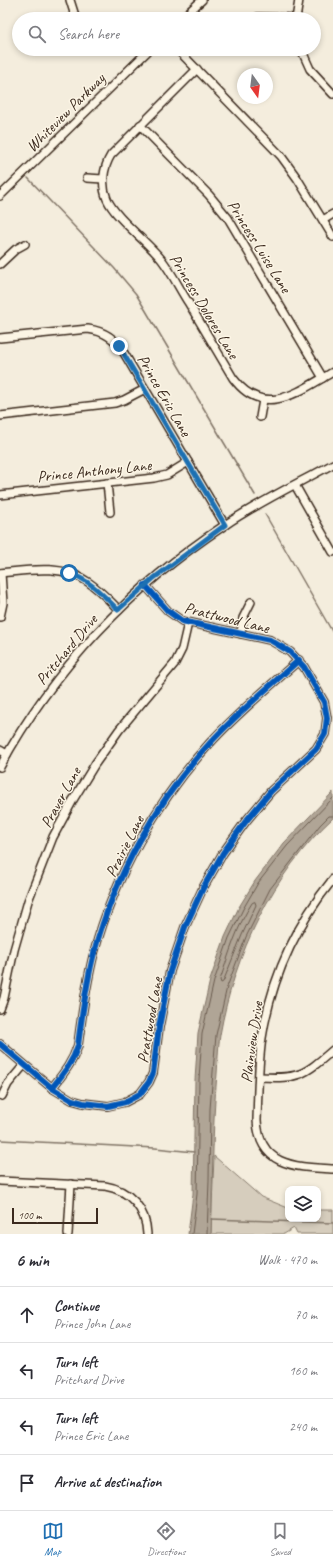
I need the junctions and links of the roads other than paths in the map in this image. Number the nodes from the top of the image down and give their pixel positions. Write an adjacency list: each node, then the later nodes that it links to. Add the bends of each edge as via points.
1 (70, 0): 4 (street)
2 (202, 0): 5 (street)
3 (299, 0): 6 (street)
4 (74, 12)
5 (189, 12)
6 (297, 12)
7 (143, 56): 15 (street, Whiteview Parkway)
8 (184, 56): 10 (street)
9 (304, 56): 11 (street, via 313,74)
10 (197, 69): 12 (street, Princess Dolores Lane); 17 (street, via 281,156)
11 (333, 94)
12 (140, 125): 14 (street, Princess Dolores Lane, via 111,155); 23 (street, Princess Luise Lane, via 228,218)
13 (87, 178): 14 (street)
14 (103, 179): 25 (street, Princess Dolores Lane, via 110,204 166,266 233,378 247,393)
15 (0, 196)
16 (333, 214): 17 (street)
17 (323, 220): 18 (street)
18 (333, 237)
19 (25, 244): 20 (street)
20 (0, 264)
21 (0, 338): 24 (street, Prince Eric Lane, via 83,329 98,331 110,337 119,346)
22 (333, 372): 23 (street)
23 (323, 378): 25 (street, via 288,396)
24 (145, 389): 26 (street, via 115,403); 28 (street, Prince Eric Lane)
25 (263, 400): 27 (street)
26 (0, 416)
27 (260, 417)
28 (188, 462): 30 (street, Prince Anthony Lane, via 167,475); 34 (street, Prince Eric Lane)
29 (333, 464): 31 (street, Pritchard Drive)
30 (106, 483): 32 (street, Prince Anthony Lane); 33 (street)
31 (296, 484): 34 (street, Pritchard Drive); 35 (street)
32 (0, 495)
33 (110, 512)
34 (225, 525): 37 (street, Pritchard Drive)
35 (333, 552)
36 (0, 573): 39 (street, via 44,569 69,573 92,585); 40 (street, via 3,603)
37 (145, 585): 39 (street, Pritchard Drive); 41 (street, Prattwood Lane, via 173,615)
38 (251, 602): 42 (street, via 243,618)
39 (118, 610): 45 (street, Pritchard Drive, via 45,695)
40 (0, 617)
41 (188, 623): 42 (street, Prattwood Lane); 49 (street, Praver Lane, via 182,649 175,663 94,764 53,837 26,907)
42 (241, 634): 43 (street, Prattwood Lane, via 275,642)
43 (299, 660): 54 (street, Prairie Lane, via 241,711 207,746 167,796 142,836 118,884 98,938 75,1055); 54 (street, Prattwood Lane, via 326,706 325,734 316,749 271,791 250,817 223,853 203,888 185,927 170,971 155,1064 149,1082 134,1098 108,1106 83,1104)
44 (0, 750): 45 (street)
45 (7, 754): 46 (street, Pritchard Drive)
46 (0, 767)
47 (333, 879): 48 (street, Plainview Drive)
48 (330, 889): 53 (street, Plainview Drive, via 299,929 276,980 264,1029)
49 (0, 1009)
50 (0, 1044): 52 (street, Prattwood Lane)
51 (333, 1050): 53 (street, via 312,1068 299,1075 285,1078)
52 (24, 1065): 54 (street, Prattwood Lane); 55 (street)
53 (259, 1077): 56 (street, Plainview Drive, via 257,1126 265,1148 274,1158 288,1165)
54 (52, 1088)
55 (2, 1096)
56 (333, 1169)
57 (0, 1181): 58 (street)
58 (71, 1184): 59 (street); 60 (street, via 111,1187 127,1194 135,1200 144,1216)
59 (68, 1234)
60 (147, 1234)

